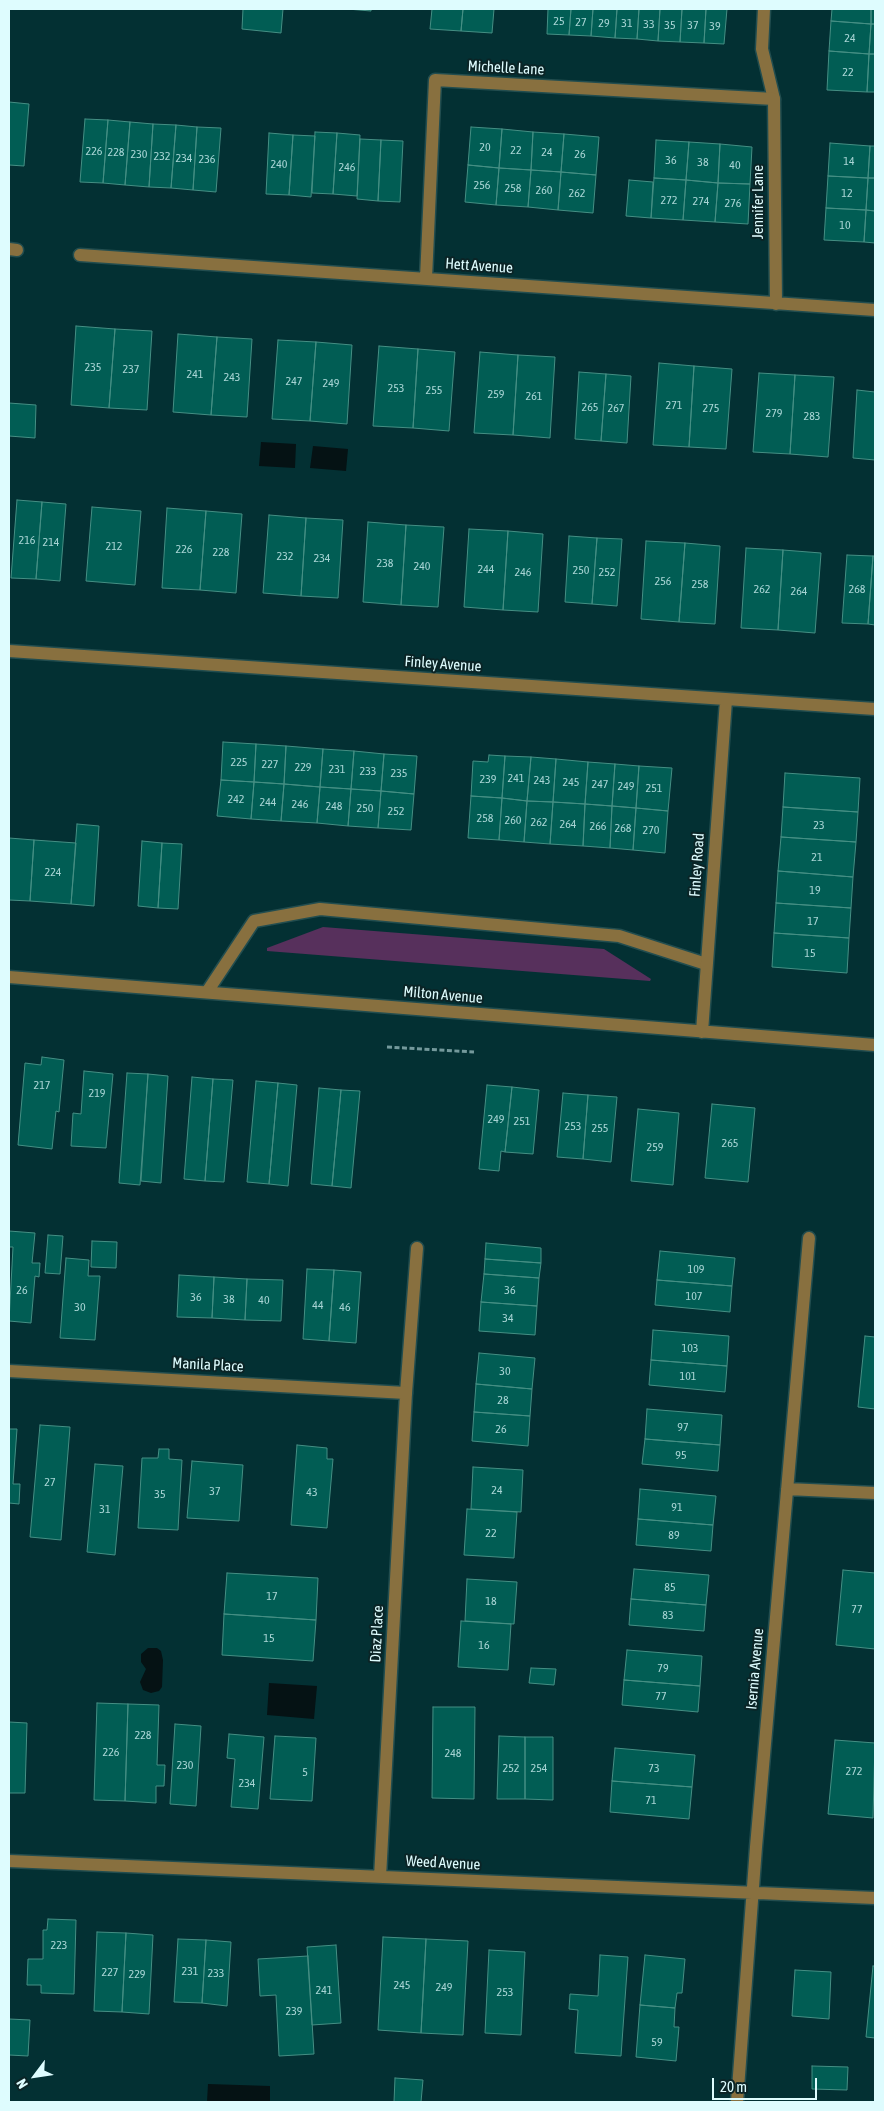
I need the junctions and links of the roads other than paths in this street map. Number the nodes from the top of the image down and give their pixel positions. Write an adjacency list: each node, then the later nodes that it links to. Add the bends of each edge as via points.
1 (764, 9): 2 (street, Jennifer Lane, via 762,49)
2 (774, 99): 4 (street, Michelle Lane, via 435,80); 5 (street, Jennifer Lane)
3 (80, 255): 4 (street, Hett Avenue)
4 (426, 278): 5 (street, Hett Avenue)
5 (776, 304): 6 (street, Hett Avenue)
6 (875, 310)
7 (9, 651): 8 (street, Finley Avenue)
8 (726, 700): 9 (street, Finley Avenue); 10 (street, Finley Road)
9 (875, 709)
10 (706, 964): 12 (street, via 619,936 320,909 254,921); 13 (street, Finley Road)
11 (9, 977): 12 (street, Milton Avenue)
12 (207, 992): 13 (street, Milton Avenue)
13 (702, 1032): 14 (street, Milton Avenue)
14 (875, 1045)
15 (809, 1238): 19 (street, Isernia Avenue)
16 (417, 1248): 18 (street, Diaz Place)
17 (9, 1371): 18 (street, Manila Place)
18 (406, 1393): 22 (street, Diaz Place)
19 (787, 1489): 20 (street); 23 (street, Isernia Avenue)
20 (875, 1493)
21 (9, 1861): 22 (street, Weed Avenue)
22 (380, 1876): 23 (street, Weed Avenue)
23 (752, 1894): 24 (street, Weed Avenue); 25 (street, Isernia Avenue)
24 (875, 1898)
25 (737, 2102)

